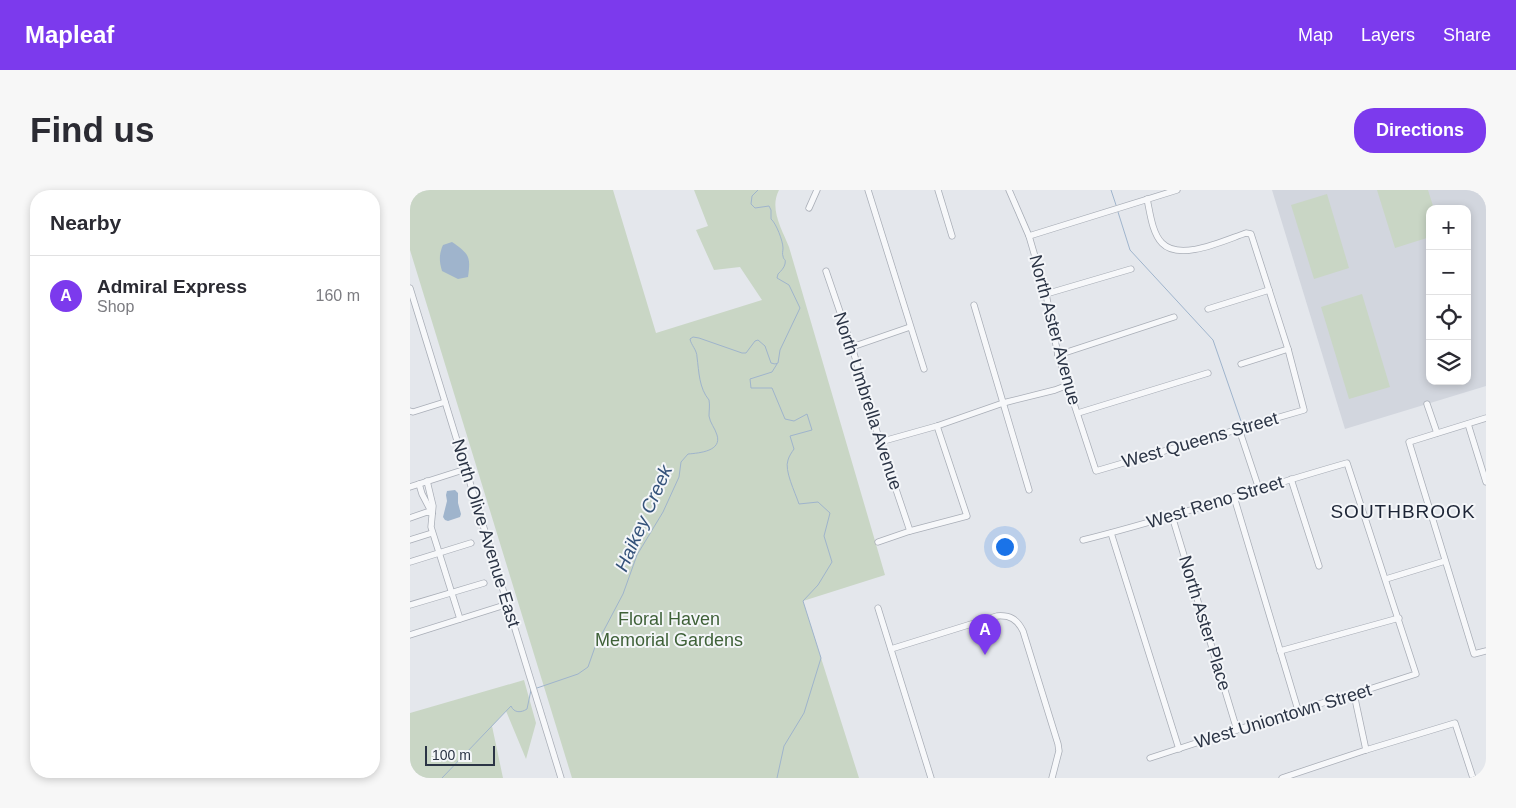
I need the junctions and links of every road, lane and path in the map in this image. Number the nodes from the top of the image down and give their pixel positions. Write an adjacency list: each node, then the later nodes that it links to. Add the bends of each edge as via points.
1 (817, 190): 7 (street)
2 (868, 190): 19 (street)
3 (938, 190): 8 (street)
4 (1009, 190): 9 (street, North Aster Avenue)
5 (1177, 190): 6 (street)
6 (1147, 199): 9 (street); 13 (street, via 1155,230 1162,243 1171,248 1194,250 1251,234)
7 (809, 208)
8 (952, 236)
9 (1029, 236): 14 (street, North Aster Avenue)
10 (1131, 269): 14 (street)
11 (826, 271): 20 (street, North Umbrella Avenue)
12 (410, 288): 15 (street, North Olive Avenue East)
13 (1269, 290): 17 (street); 21 (street)
14 (1046, 294): 22 (street, North Aster Avenue)
15 (412, 304): 27 (street, North Olive Avenue East)
16 (974, 305): 28 (street)
17 (1208, 309)
18 (1174, 317): 22 (street)
19 (910, 327): 20 (street); 24 (street)
20 (852, 347): 37 (street, North Umbrella Avenue)
21 (1288, 349): 23 (street); 35 (street, West Queens Street, via 1304,410)
22 (1058, 355): 26 (street, North Aster Avenue)
23 (1240, 364)
24 (924, 369)
25 (1208, 373): 31 (street)
26 (1068, 385): 28 (street); 31 (street, North Aster Avenue)
27 (445, 402): 30 (street); 38 (street, North Olive Avenue East)
28 (1003, 403): 34 (street); 46 (street)
29 (1428, 404): 36 (street)
30 (410, 411)
31 (1078, 413): 39 (street, North Aster Avenue)
32 (1486, 418): 33 (street)
33 (1468, 424): 36 (street); 42 (street)
34 (937, 426): 37 (street); 51 (street, via 967,516)
35 (1240, 429): 39 (street, West Queens Street); 45 (street)
36 (1437, 433): 59 (street, via 1408,442)
37 (880, 442): 51 (street, North Umbrella Avenue)
38 (466, 469): 41 (street); 65 (street, North Olive Avenue East)
39 (1096, 471)
40 (1291, 479): 45 (street, West Reno Street); 61 (street); 62 (street, West Reno Street, via 1347,463)
41 (427, 481): 43 (street); 48 (street)
42 (1486, 482)
43 (419, 484): 44 (street); 48 (street)
44 (410, 487)
45 (1259, 489): 47 (street, West Reno Street)
46 (1029, 490)
47 (1234, 497): 49 (street, West Reno Street); 73 (street)
48 (432, 513): 50 (street); 52 (street)
49 (1172, 516): 53 (street, West Reno Street); 76 (street, North Aster Place)
50 (410, 518)
51 (910, 531): 56 (street)
52 (432, 533): 54 (street); 58 (street)
53 (1111, 533): 55 (street, West Reno Street); 77 (street)
54 (410, 540)
55 (1083, 540)
56 (878, 542)
57 (471, 543): 58 (street)
58 (439, 553): 60 (street); 64 (street)
59 (1445, 561): 62 (street); 72 (street, via 1474,654)
60 (410, 562)
61 (1319, 566)
62 (1386, 579): 69 (street)
63 (484, 583): 64 (street)
64 (451, 593): 66 (street); 68 (street)
65 (508, 604): 68 (street); 80 (street, North Olive Avenue East)
66 (410, 605)
67 (878, 608): 71 (street)
68 (459, 617): 70 (street)
69 (1399, 618): 73 (street); 74 (street, West Uniontown Street, via 1416,674)
70 (410, 635)
71 (890, 649): 81 (street); 82 (street, via 997,616 1013,618 1020,625 1058,744)
72 (1486, 650)
73 (1280, 651): 75 (street)
74 (1354, 694): 75 (street, West Uniontown Street); 78 (street)
75 (1298, 710): 76 (street, West Uniontown Street)
76 (1238, 730): 77 (street, West Uniontown Street)
77 (1179, 749): 79 (street, West Uniontown Street)
78 (1366, 750): 83 (street); 84 (street, via 1455,723)
79 (1150, 758)
80 (561, 778)
81 (930, 778)
82 (1052, 778)
83 (1282, 778)
84 (1473, 778)

